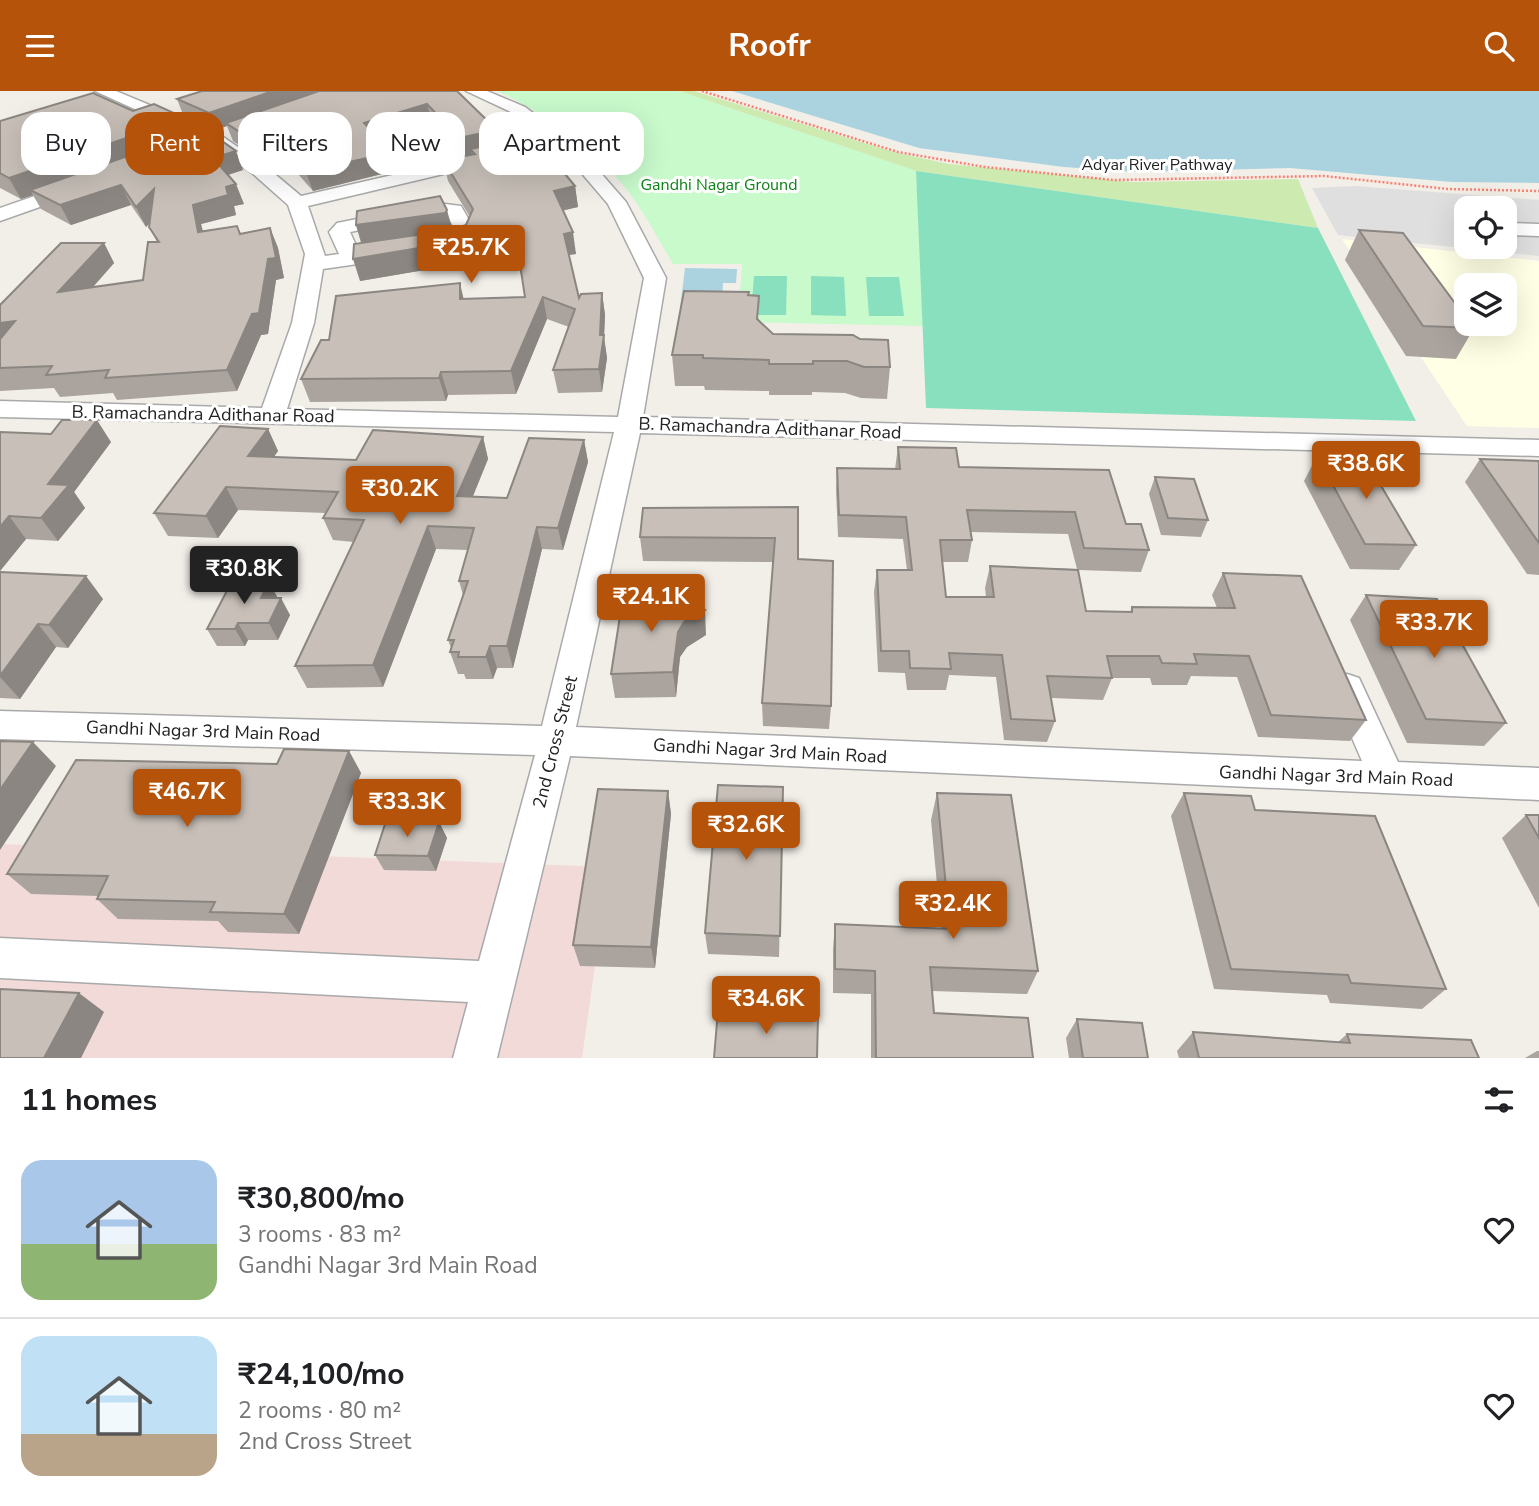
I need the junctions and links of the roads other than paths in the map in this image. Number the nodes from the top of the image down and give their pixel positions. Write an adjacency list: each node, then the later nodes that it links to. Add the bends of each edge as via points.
1 (103, 91): 3 (street)
2 (474, 91): 4 (street, 2nd Cross Street)
3 (152, 112)
4 (522, 112)
5 (237, 130): 6 (street)
6 (224, 134)
7 (224, 146): 11 (street)
8 (479, 160): 11 (street)
9 (593, 175): 19 (street, 2nd Cross Street, via 617,202 655,278)
10 (88, 184): 12 (street)
11 (297, 203): 16 (street, via 315,254)
12 (0, 215)
13 (1517, 229): 14 (street)
14 (1539, 230)
15 (352, 259): 15 (street, via 456,243 466,232 454,210 448,209 355,224 339,232); 16 (street)
16 (313, 264): 18 (street, via 303,323)
17 (0, 409): 18 (street, B. Ramachandra Adithanar Road)
18 (272, 415): 19 (street, B. Ramachandra Adithanar Road)
19 (629, 424): 20 (street, B. Ramachandra Adithanar Road); 23 (street, 2nd Cross Street)
20 (1539, 448)
21 (1334, 657): 24 (street)
22 (0, 725): 23 (street, Gandhi Nagar 3rd Main Road)
23 (556, 741): 24 (street, Gandhi Nagar 3rd Main Road); 27 (street, 2nd Cross Street)
24 (1388, 779): 25 (street, Gandhi Nagar 3rd Main Road)
25 (1539, 784)
26 (0, 958): 27 (street)
27 (494, 982): 28 (street, 2nd Cross Street)
28 (475, 1058)

